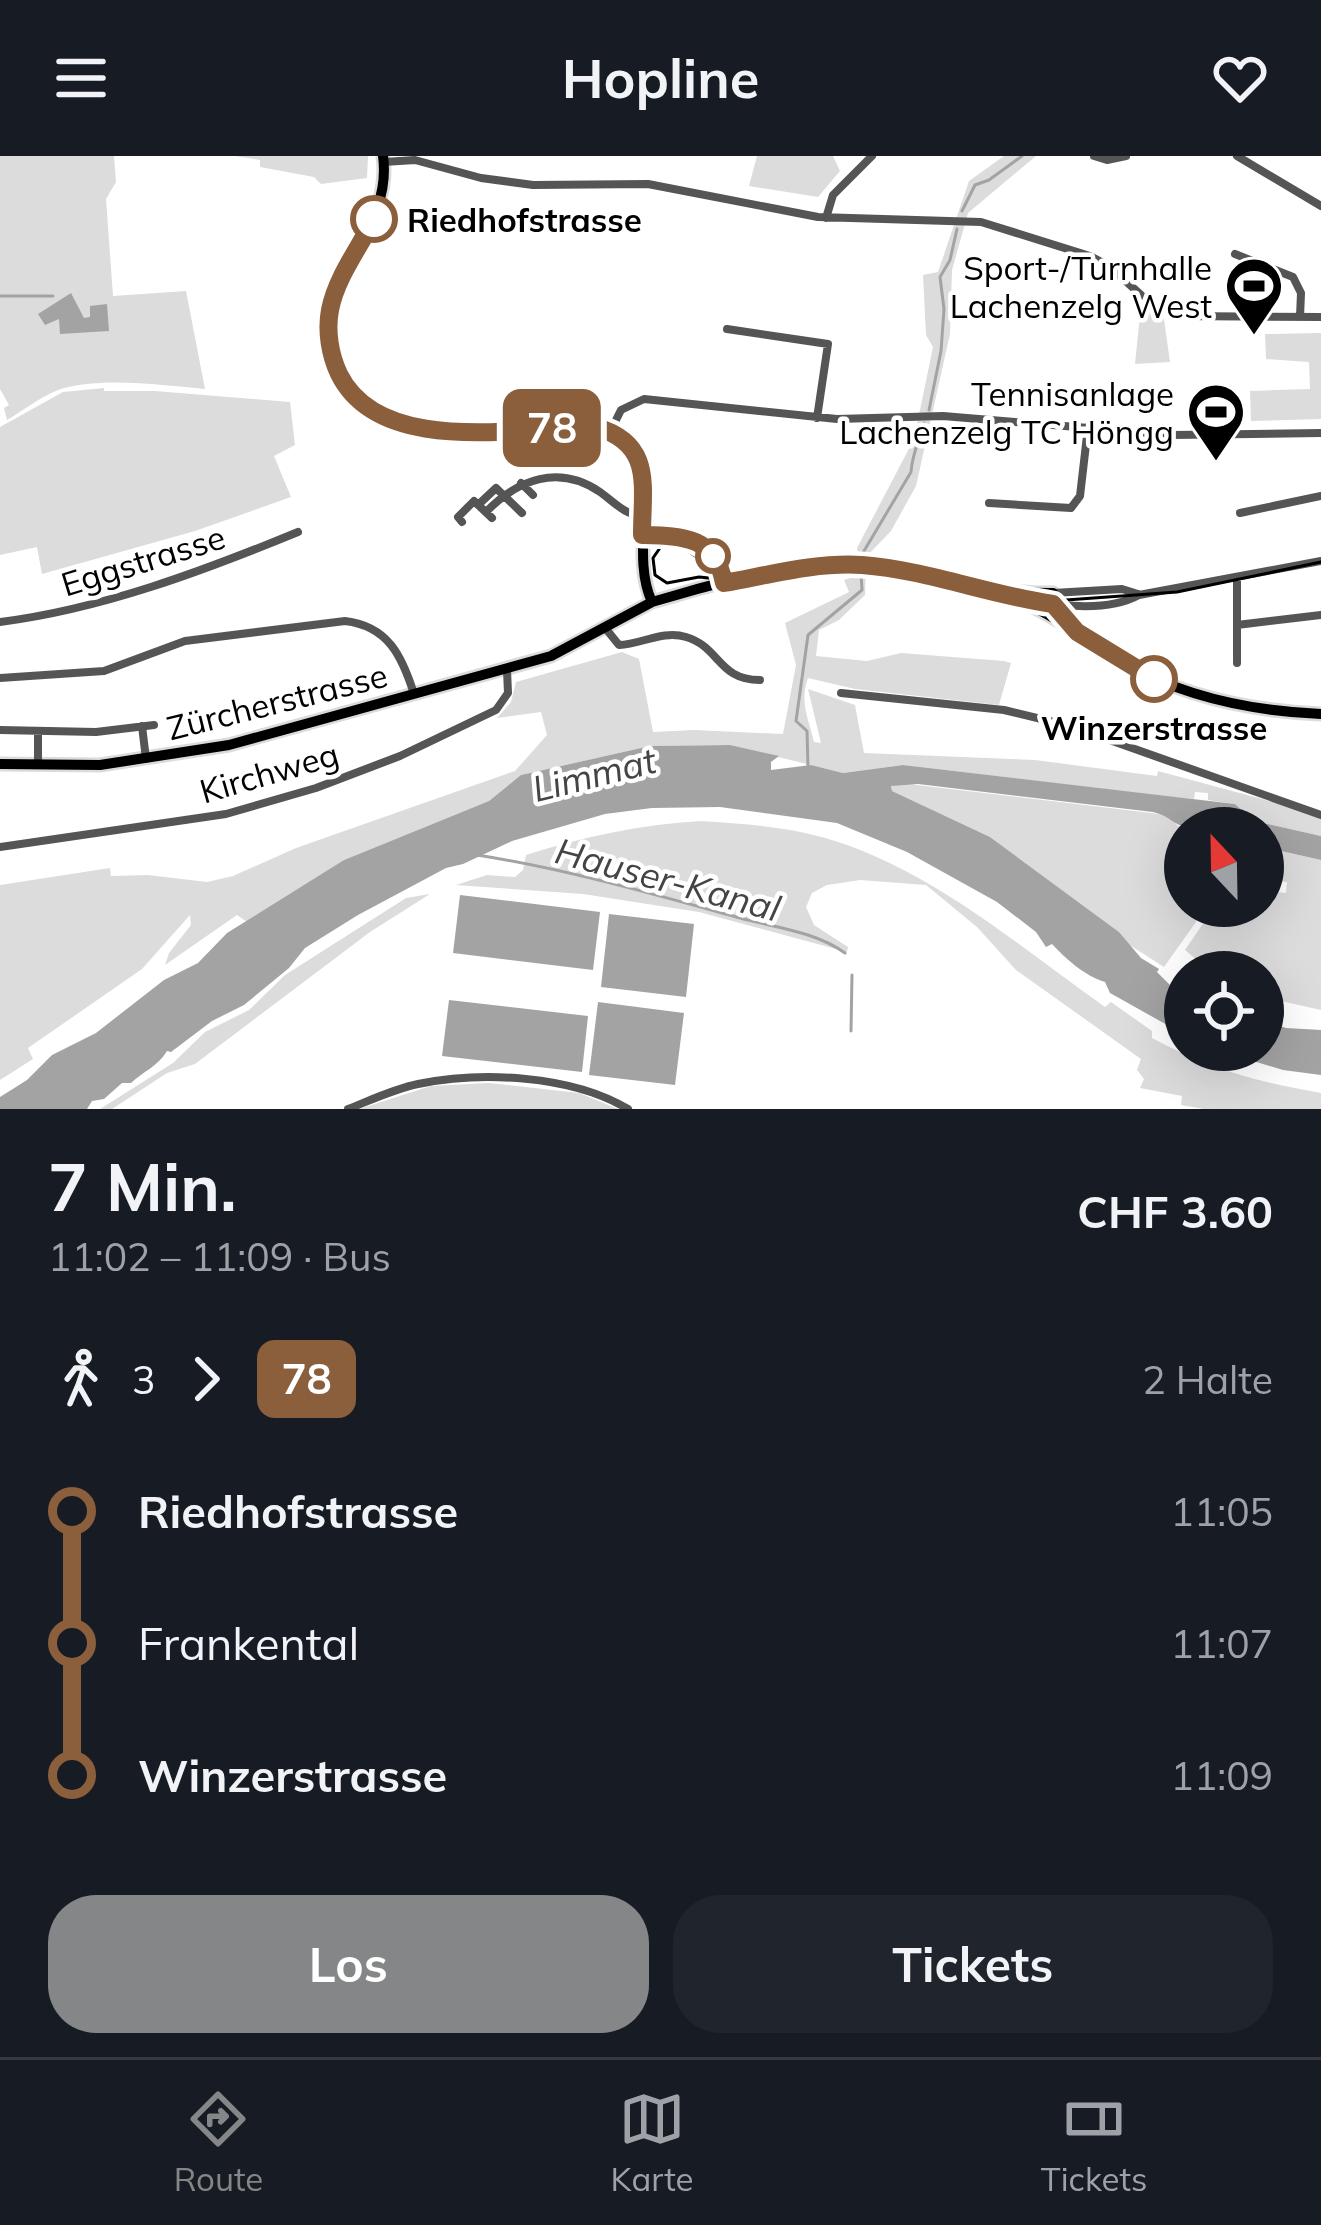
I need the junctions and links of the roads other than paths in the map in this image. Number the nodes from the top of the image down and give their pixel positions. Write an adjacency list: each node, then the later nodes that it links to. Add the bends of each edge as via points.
1 (872, 156): 7 (street, via 833,195)
2 (1094, 156): 3 (street)
3 (1126, 156)
4 (1237, 156): 6 (street)
5 (384, 159): 7 (street, via 533,185 648,184); 14 (main road, via 374,219 330,309 333,360 351,393 379,416 418,429)
6 (1321, 206)
7 (826, 218): 9 (street, via 998,226 1090,256 1178,316)
8 (1235, 254): 9 (street, via 1293,277)
9 (1300, 317): 10 (street)
10 (1321, 317)
11 (727, 329): 12 (street, via 829,344)
12 (818, 418): 13 (street, via 943,416); 14 (street, via 644,399 621,410)
13 (1088, 428): 15 (street); 20 (street, via 1082,490 1071,508)
14 (610, 431): 23 (main road, via 638,458)
15 (1321, 433)
16 (521, 483): 17 (street); 18 (street); 23 (street, via 578,479)
17 (503, 494): 21 (street); 24 (street, via 485,511 474,501)
18 (533, 495)
19 (1321, 496): 22 (street)
20 (989, 502)
21 (522, 513)
22 (1240, 513)
23 (642, 517): 32 (main road)
24 (462, 522)
25 (298, 532): 36 (street, Eggstrasse, via 84,605)
26 (1321, 560): 27 (street)
27 (1238, 578): 29 (street); 37 (street)
28 (971, 585): 30 (main road); 31 (main road); 32 (main road, Zürcherstrasse, via 837,565)
29 (1139, 595): 30 (street, via 1122,589); 33 (street)
30 (1053, 598): 31 (street); 33 (street); 35 (street); 39 (main road)
31 (1022, 599): 35 (main road)
32 (652, 602): 38 (main road, Zürcherstrasse)
33 (1078, 605): 39 (street)
34 (1321, 615): 37 (street)
35 (1056, 620): 39 (main road)
36 (0, 622)
37 (1238, 625): 40 (street)
38 (606, 629): 41 (main road, Zürcherstrasse); 43 (street, via 619,645 684,636 731,674)
39 (1077, 632): 46 (main road, via 1193,694)
40 (1237, 664)
41 (507, 670): 44 (main road, Zürcherstrasse); 55 (street, Kirchweg, via 508,693 496,710 316,788 226,814)
42 (0, 678): 44 (street, via 104,671 185,641 345,621 383,634)
43 (760, 680)
44 (417, 693): 51 (main road, Zürcherstrasse)
45 (841, 693): 54 (street, via 1070,725)
46 (1321, 714)
47 (154, 725): 48 (street, Zürcherstrasse)
48 (142, 726): 50 (street, Zürcherstrasse); 51 (street, Zürcherstrasse)
49 (0, 730): 50 (street, Zürcherstrasse)
50 (38, 732): 53 (street)
51 (146, 760): 53 (main road, Zürcherstrasse)
52 (0, 764): 53 (main road, Zürcherstrasse)
53 (38, 766)
54 (1321, 815)
55 (0, 847)
56 (347, 1109): 57 (street, via 414,1085 480,1079 578,1089)
57 (628, 1109)

